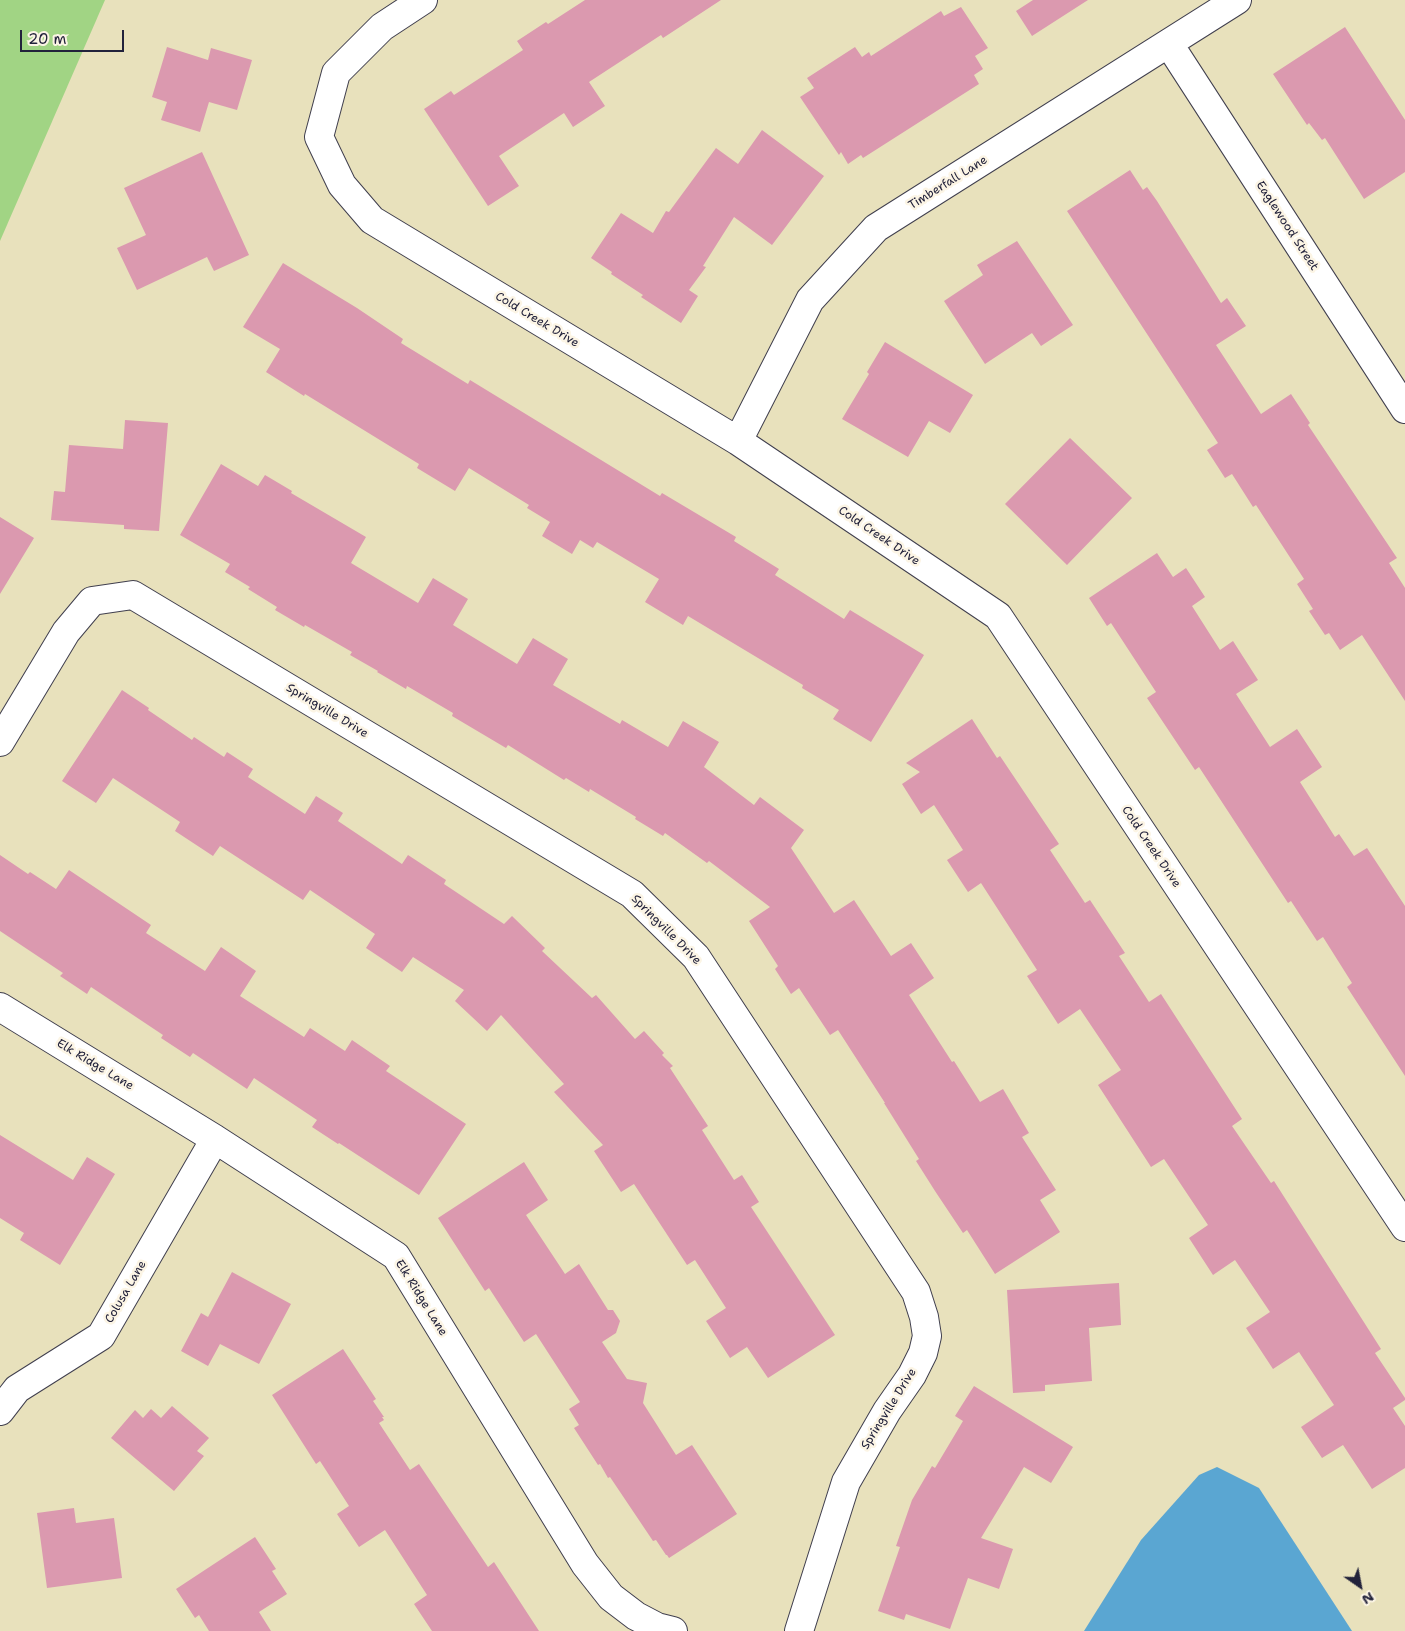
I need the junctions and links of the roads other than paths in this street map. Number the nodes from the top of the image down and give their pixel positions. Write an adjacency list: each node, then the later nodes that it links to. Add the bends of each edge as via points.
1 (423, 0): 5 (street, Cold Creek Drive, via 382,27 336,74 319,137 342,184 372,220)
2 (1237, 0): 3 (street, Timberfall Lane)
3 (1169, 44): 4 (street, Eaglewood Street); 5 (street, Timberfall Lane, via 876,228 810,300)
4 (1405, 409)
5 (738, 441): 9 (street, Cold Creek Drive, via 998,616)
6 (0, 742): 12 (street, Springville Drive, via 66,632 92,601 133,595 632,894 696,957 916,1292 927,1336 912,1375 846,1482)
7 (0, 1007): 8 (street, Elk Ridge Lane)
8 (216, 1139): 10 (street, Colusa Lane, via 101,1336 17,1388); 11 (street, Elk Ridge Lane, via 396,1256 585,1564 611,1597 636,1616)
9 (1405, 1228)
10 (0, 1411)
11 (673, 1631)
12 (799, 1631)

